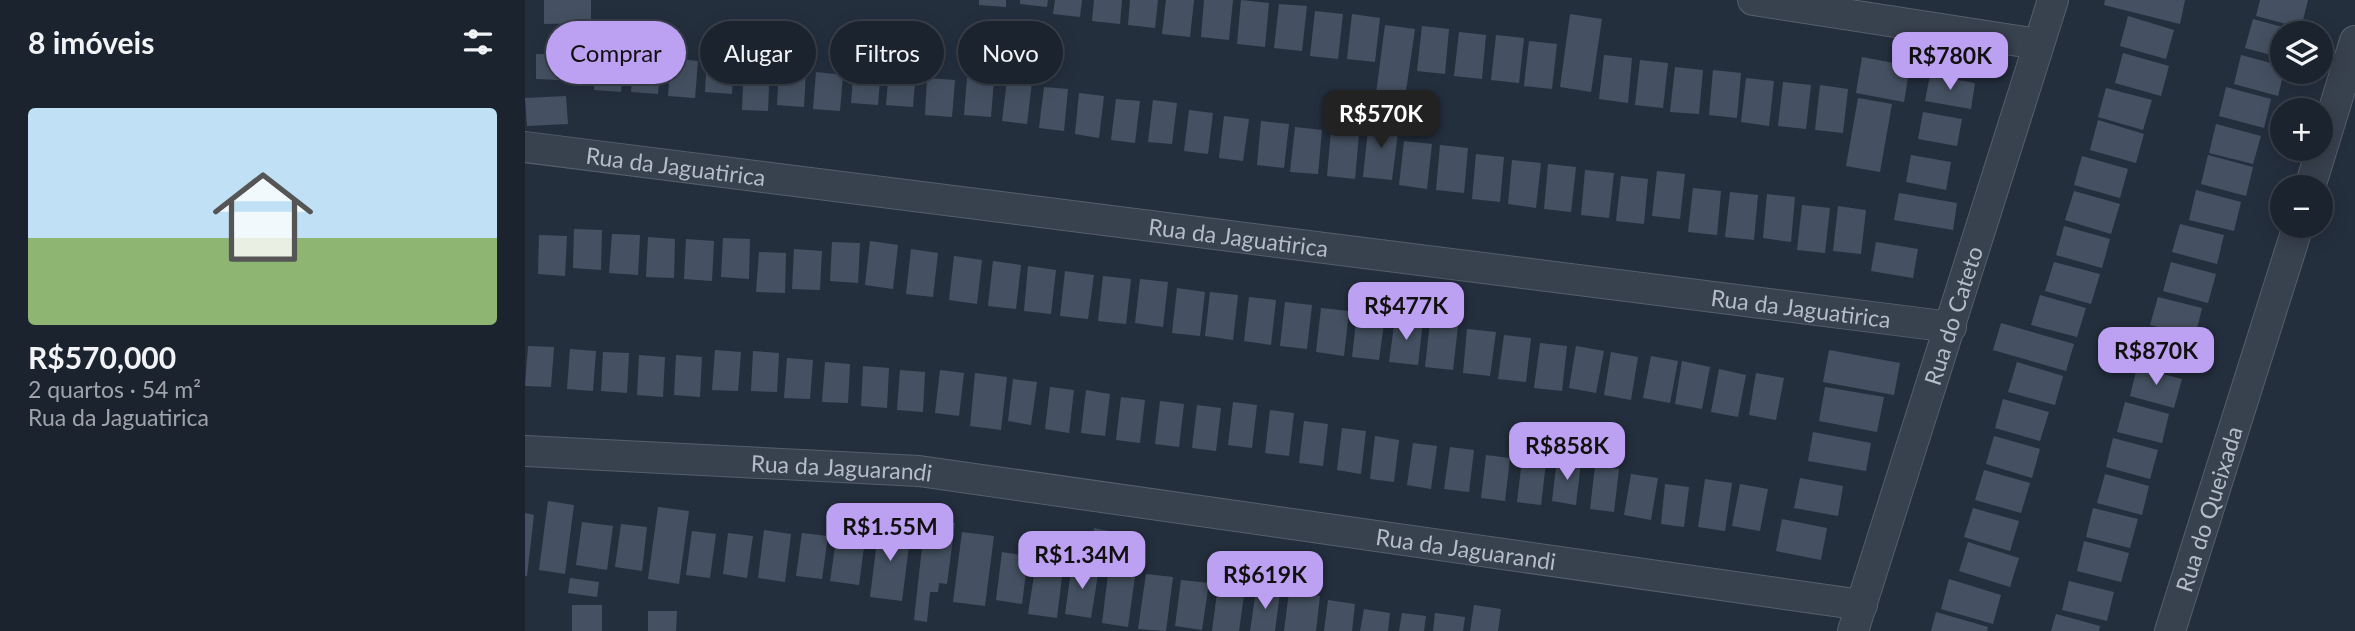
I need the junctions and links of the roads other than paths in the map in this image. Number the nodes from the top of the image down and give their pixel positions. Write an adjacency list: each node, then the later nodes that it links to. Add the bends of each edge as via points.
1 (1753, 0): 4 (street)
2 (2053, 0): 4 (street, Rua do Cateto)
3 (2355, 41): 6 (street)
4 (2038, 44): 8 (street, Rua do Cateto)
5 (525, 147): 8 (street, Rua da Jaguatirica)
6 (2313, 175)
7 (2294, 238): 11 (street, Rua do Queixada)
8 (1951, 327): 10 (street, Rua do Cateto)
9 (525, 451): 10 (street, Rua da Jaguarandi, via 919,471)
10 (1857, 618)
11 (2170, 631)

